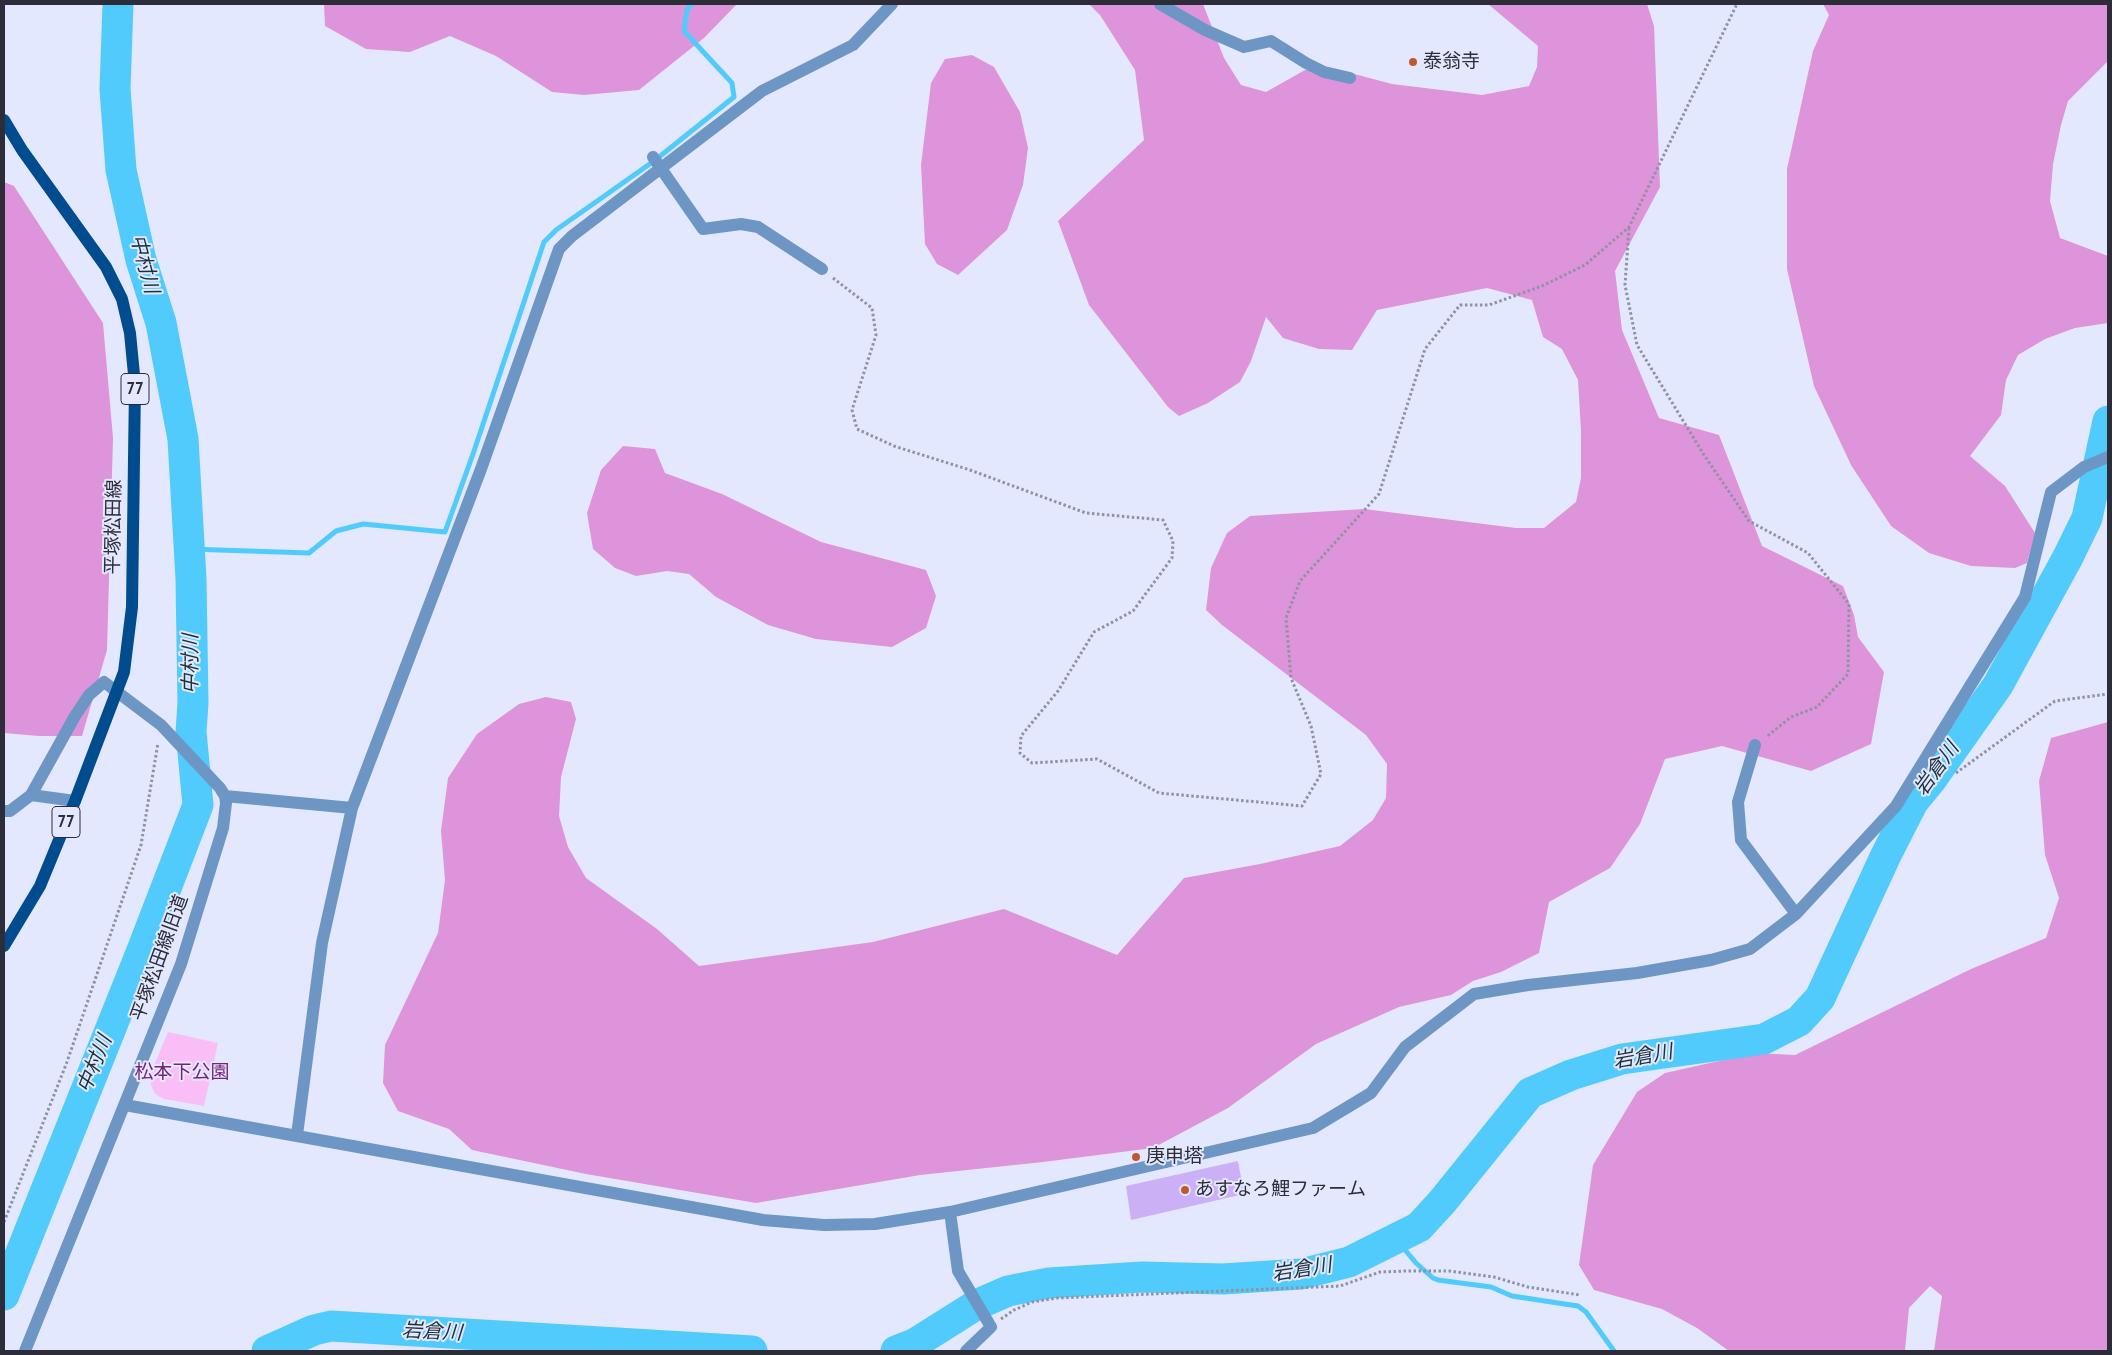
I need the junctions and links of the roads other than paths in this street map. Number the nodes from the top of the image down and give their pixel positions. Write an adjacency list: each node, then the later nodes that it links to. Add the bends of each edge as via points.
1 (892, 4): 5 (street, via 853,45 762,91)
2 (1160, 4): 3 (street, via 1205,30 1244,47 1270,41 1324,72)
3 (1350, 78)
4 (4, 123): 8 (main road, 平塚松田線 / 77, via 106,267 122,299 130,333 136,385 132,607 124,672)
5 (657, 163): 6 (street, via 702,229 740,224 758,227); 13 (street, via 572,236 554,259 481,469)
6 (822, 269)
7 (2108, 458): 15 (street, via 2084,467 2051,492 2026,597 1896,806)
8 (116, 693): 10 (street, via 104,682 89,695); 11 (street, via 165,729); 12 (main road, 平塚松田線 / 77)
9 (1755, 745): 15 (street, via 1738,802 1740,840)
10 (31, 795): 12 (street); 14 (street)
11 (225, 796): 13 (street); 17 (street, 平塚松田線旧道, via 223,828 181,964)
12 (75, 801): 16 (main road, 平塚松田線 / 77, via 40,886)
13 (352, 808): 18 (street, via 322,943)
14 (4, 812)
15 (1796, 914): 19 (street, via 1750,949 1710,960 1474,994 1405,1047 1371,1093 1313,1128)
16 (4, 946)
17 (125, 1105): 18 (street); 20 (street, 平塚松田線旧道)
18 (298, 1135): 19 (street, via 763,1220 824,1225 875,1224)
19 (950, 1212): 21 (street, via 958,1271 991,1327)
20 (25, 1351)
21 (966, 1351)

